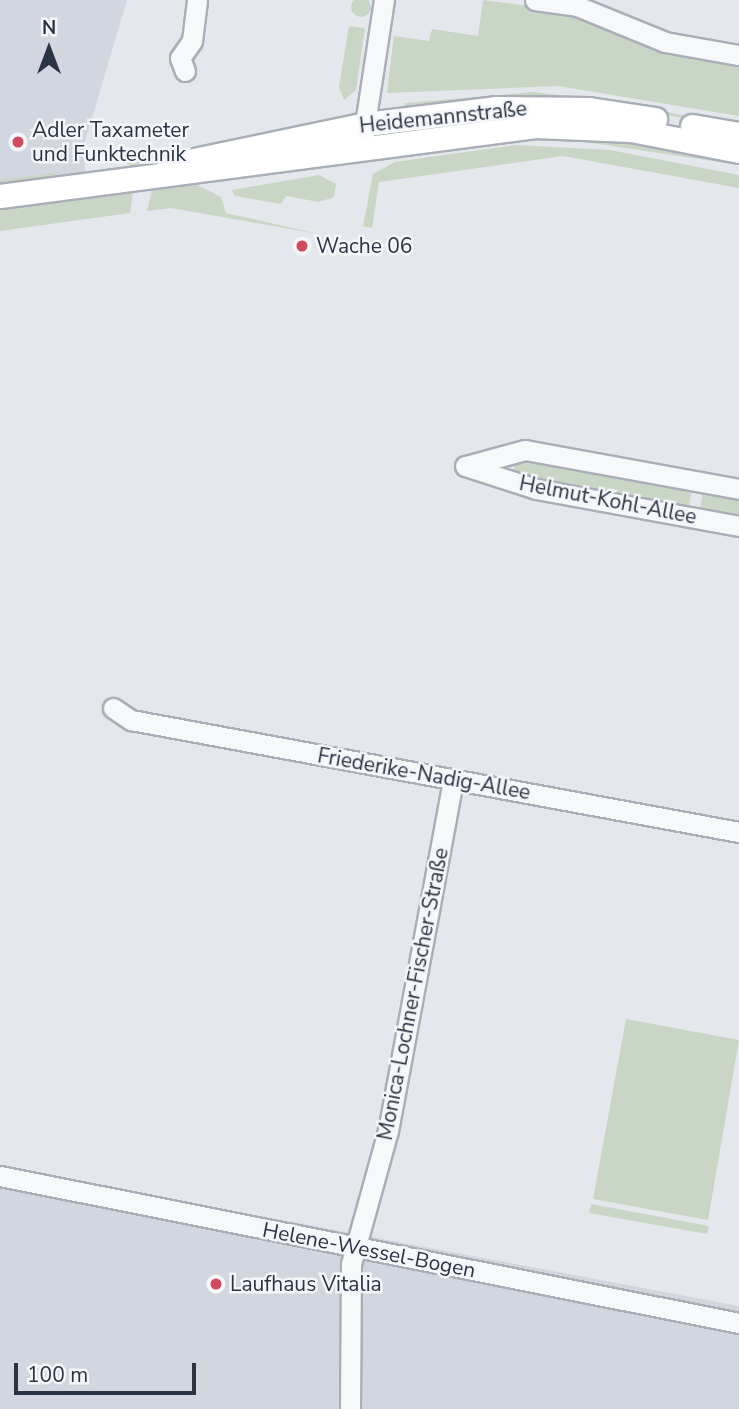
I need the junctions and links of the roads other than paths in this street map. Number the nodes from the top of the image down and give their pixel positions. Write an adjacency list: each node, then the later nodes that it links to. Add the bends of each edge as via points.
1 (197, 0): 6 (street, via 192,41 180,58)
2 (384, 0): 7 (street)
3 (535, 0): 4 (street)
4 (578, 3): 5 (street, via 664,42)
5 (739, 55)
6 (185, 71)
7 (366, 124): 8 (main road, Heidemannstraße, via 548,107); 9 (street); 11 (main road, Heidemannstraße, via 176,162)
8 (739, 134)
9 (361, 148): 10 (main road, Heidemannstraße, via 535,126 631,130); 11 (main road, Heidemannstraße, via 226,170)
10 (739, 151)
11 (152, 174): 12 (main road, Heidemannstraße)
12 (0, 195)
13 (739, 489): 14 (street, Helmut-Kohl-Allee, via 525,450 465,466 536,489)
14 (739, 526)
15 (113, 708): 16 (street, Friederike-Nadig-Allee, via 131,720)
16 (453, 779): 17 (street, Friederike-Nadig-Allee); 19 (street, Monica-Lochner-Fischer-Straße, via 388,1131)
17 (739, 832)
18 (0, 1176): 19 (street, Helene-Wessel-Bogen)
19 (354, 1247): 20 (street, Helene-Wessel-Bogen); 21 (street, Monica-Lochner-Fischer-Straße)
20 (739, 1323)
21 (350, 1409)

